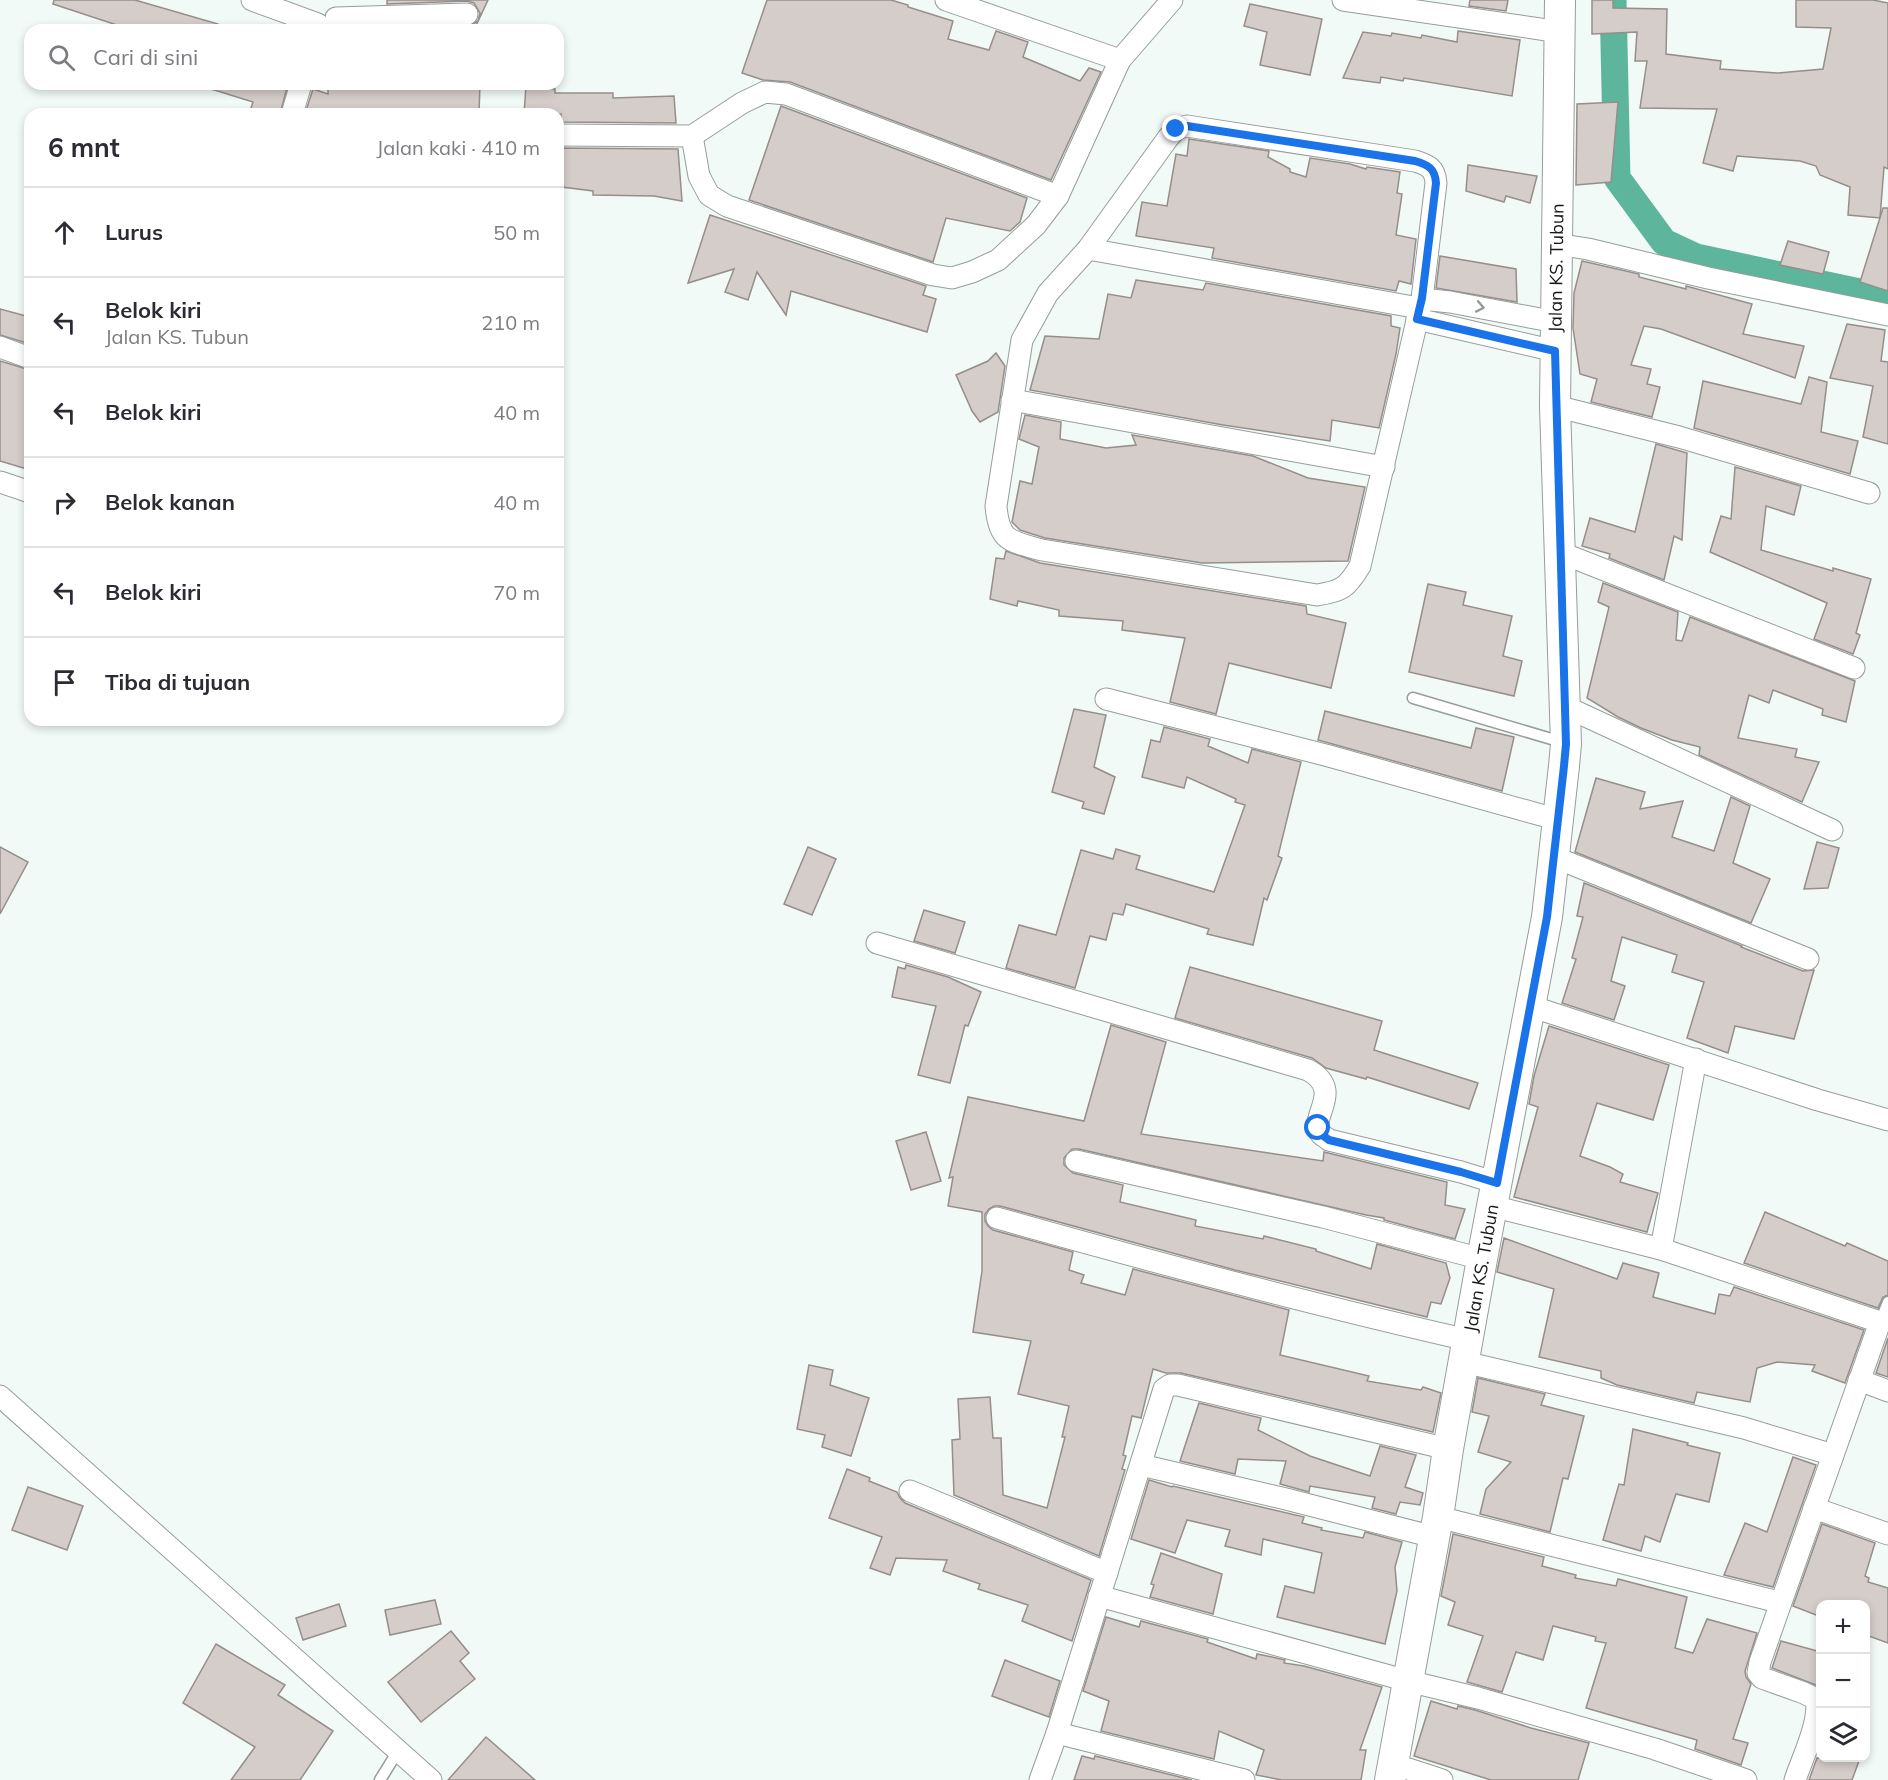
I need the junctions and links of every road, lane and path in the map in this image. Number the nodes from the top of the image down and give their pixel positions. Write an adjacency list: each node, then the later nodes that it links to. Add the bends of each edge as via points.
1 (252, 0): 7 (street)
2 (946, 0): 9 (street)
3 (1172, 0): 9 (street)
4 (1343, 0): 8 (street)
5 (1560, 0): 8 (street, Jalan KS. Tubun)
6 (467, 14): 7 (street)
7 (327, 18)
8 (1560, 32): 15 (street, Jalan KS. Tubun)
9 (1120, 60): 14 (street)
10 (299, 90): 11 (street)
11 (294, 108)
12 (564, 135): 13 (street)
13 (692, 136): 14 (street, via 765,92 786,94); 14 (street, via 699,176 709,195 727,206 933,275 952,278 998,260 1036,225)
14 (1058, 196)
15 (1556, 244): 18 (street); 19 (street, Jalan KS. Tubun)
16 (1088, 249): 17 (street); 17 (street, via 1168,138 1176,129 1187,126 1415,161 1429,166 1436,183); 22 (street, via 1048,293 1034,316 1022,340)
17 (1419, 309): 19 (street); 19 (street, one-way to 19, via 1450,302); 24 (street)
18 (1888, 315)
19 (1555, 336): 23 (street, Jalan KS. Tubun)
20 (0, 347): 21 (street)
21 (24, 356)
22 (1012, 400): 24 (street); 24 (street, via 996,506 997,523 1014,542 1042,550 1317,595 1331,593 1351,582 1360,566)
23 (1555, 406): 27 (street); 28 (street, Jalan KS. Tubun)
24 (1384, 467)
25 (0, 482): 26 (street)
26 (24, 490)
27 (1869, 493)
28 (1559, 552): 29 (street); 32 (street, Jalan KS. Tubun)
29 (1854, 668)
30 (1413, 698): 33 (lane)
31 (1106, 699): 34 (street)
32 (1564, 706): 33 (street, Jalan KS. Tubun); 35 (street)
33 (1566, 744): 34 (street, Jalan KS. Tubun)
34 (1558, 820): 36 (street, Jalan KS. Tubun)
35 (1832, 830)
36 (1554, 857): 38 (street); 39 (street, Jalan KS. Tubun)
37 (877, 943): 43 (street, via 1308,1070 1324,1084 1318,1128 1329,1140 1461,1172)
38 (1808, 959)
39 (1530, 1006): 40 (street); 43 (street, Jalan KS. Tubun)
40 (1696, 1059): 41 (street); 45 (street)
41 (1888, 1120)
42 (1076, 1161): 46 (street, via 1323,1217)
43 (1495, 1195): 45 (street); 46 (street, Jalan KS. Tubun)
44 (997, 1218): 49 (street, via 1337,1310)
45 (1661, 1250): 48 (street)
46 (1482, 1259): 49 (street, Jalan KS. Tubun)
47 (1888, 1302): 48 (lane)
48 (1880, 1322): 50 (street)
49 (1466, 1351): 53 (street, Jalan KS. Tubun); 54 (street)
50 (1859, 1380): 51 (street); 54 (street)
51 (1888, 1390)
52 (0, 1396): 65 (street)
53 (1448, 1449): 55 (street, via 1170,1385 1164,1389); 58 (street, Jalan KS. Tubun)
54 (1833, 1455): 57 (street)
55 (1140, 1465): 58 (street, via 1286,1499); 60 (street)
56 (910, 1491): 60 (street)
57 (1814, 1508): 59 (street); 62 (street)
58 (1436, 1527): 62 (street); 63 (street, Jalan KS. Tubun)
59 (1888, 1534)
60 (1107, 1573): 61 (street)
61 (1099, 1596): 63 (street); 64 (street)
62 (1779, 1602): 73 (street, via 1758,1673 1816,1699 1818,1707)
63 (1408, 1681): 66 (street, Jalan KS. Tubun); 72 (street, via 1655,1749)
64 (1057, 1733): 69 (street); 70 (street)
65 (398, 1751): 67 (lane); 68 (street)
66 (1392, 1772): 71 (street)
67 (380, 1780)
68 (430, 1780)
69 (1041, 1780)
70 (1244, 1780)
71 (1442, 1780)
72 (1746, 1780)
73 (1795, 1780)

